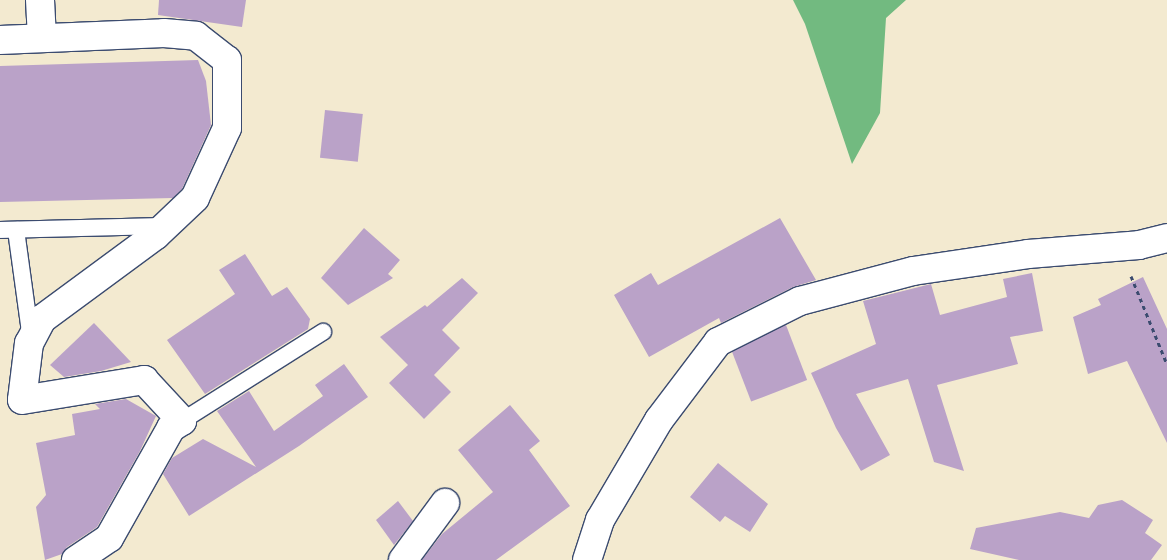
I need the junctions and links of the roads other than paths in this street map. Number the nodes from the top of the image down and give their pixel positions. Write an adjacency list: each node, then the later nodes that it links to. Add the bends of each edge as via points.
1 (40, 0): 2 (street)
2 (42, 38): 3 (street); 4 (street, via 164,32 196,36 227,60 227,128 195,198)
3 (0, 40)
4 (166, 226): 5 (lane); 8 (street, via 42,319)
5 (8, 230): 8 (lane)
6 (1167, 238): 13 (street, via 1139,245 1028,254 913,271 800,301 718,342 659,420 600,520)
7 (323, 332): 9 (lane)
8 (31, 340): 9 (street, via 22,400 144,380)
9 (182, 421): 11 (street, via 171,428 109,538)
10 (445, 503): 12 (street)
11 (76, 560)
12 (403, 560)
13 (587, 560)

